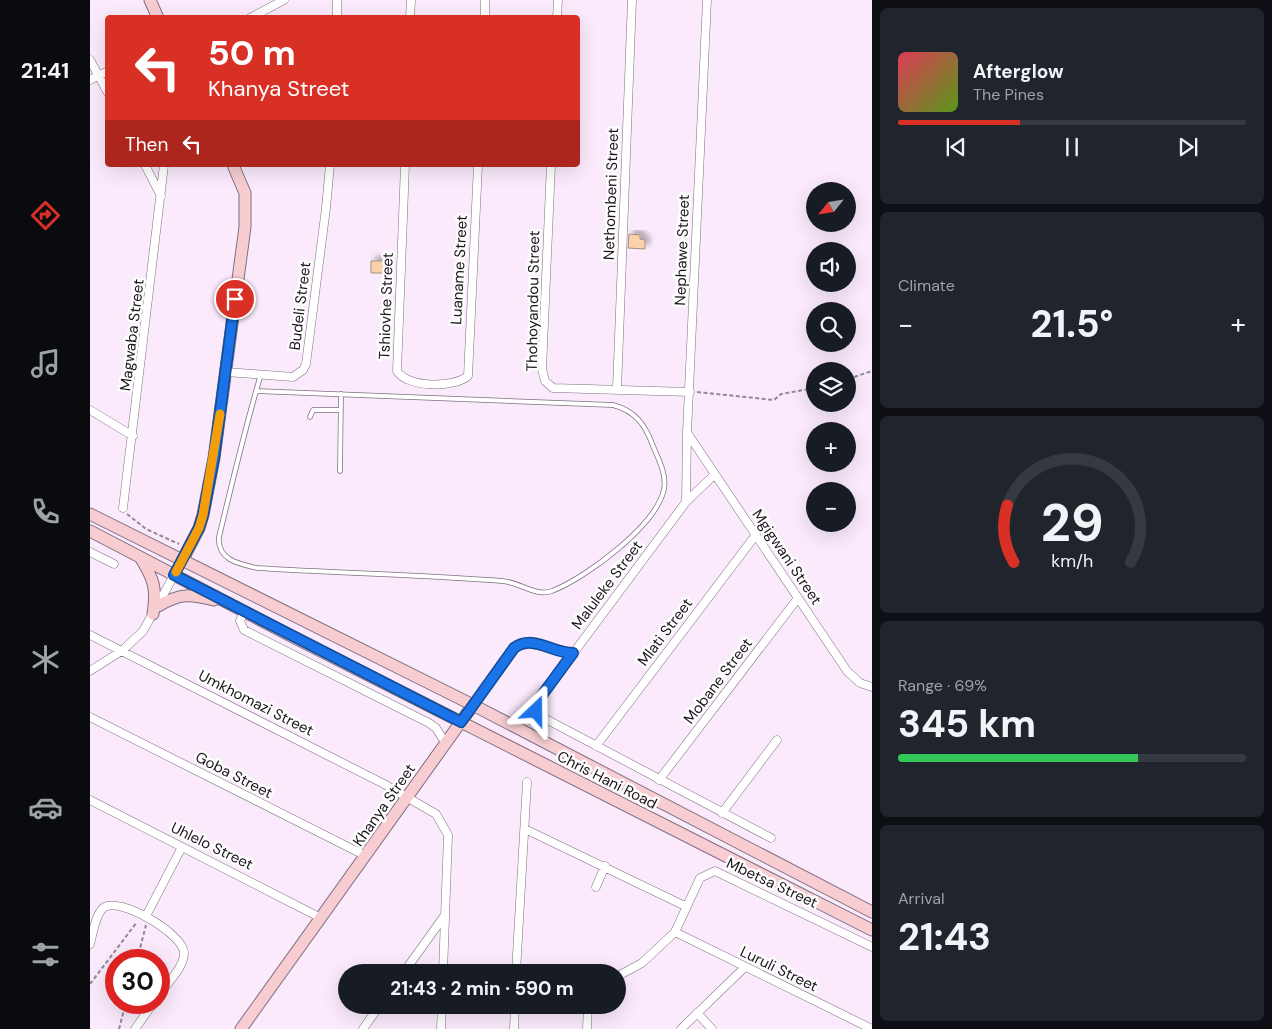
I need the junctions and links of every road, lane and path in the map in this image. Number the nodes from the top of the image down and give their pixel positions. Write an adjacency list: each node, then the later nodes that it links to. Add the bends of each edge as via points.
1 (150, 0): 9 (main road)
2 (284, 0): 10 (street)
3 (337, 0): 11 (street)
4 (411, 0): 12 (street)
5 (485, 0): 13 (street)
6 (558, 0): 14 (street)
7 (632, 0): 35 (street, Nethombeni Street)
8 (707, 0): 38 (street, Nephawe Street)
9 (157, 15)
10 (256, 15)
11 (336, 15)
12 (410, 15)
13 (484, 15)
14 (557, 15)
15 (90, 60): 17 (street)
16 (105, 73): 17 (street)
17 (99, 76): 18 (street); 19 (street)
18 (90, 80)
19 (105, 87)
20 (146, 167): 29 (street)
21 (164, 167): 29 (street, Magwaba Street)
22 (234, 167): 31 (main road, via 247,202)
23 (324, 167): 28 (street)
24 (330, 167): 28 (street, Budeli Street)
25 (405, 167): 33 (street, Tshiovhe Street, via 397,371 402,378 413,382 451,384)
26 (478, 167): 33 (street, Luaname Street)
27 (551, 167): 35 (street, Thohoyandou Street, via 544,377 553,388)
28 (329, 176): 32 (street, Budeli Street, via 306,364 293,376)
29 (161, 196): 44 (street, Magwaba Street)
30 (872, 371): 34 (path)
31 (226, 372): 32 (street, Budeli Street); 52 (main road, via 203,515)
32 (261, 374): 37 (lane)
33 (468, 376)
34 (856, 376)
35 (617, 389): 38 (street, Thohoyandou Street)
36 (806, 390): 38 (path, via 781,394 774,400)
37 (256, 391): 39 (lane); 39 (lane, via 218,545 225,556 243,565 338,574 514,582 542,593 576,578 623,545 662,498 664,478 650,438 638,418 622,408 597,403)
38 (690, 392): 43 (street, Nephawe Street)
39 (341, 394): 41 (lane)
40 (90, 410): 44 (street)
41 (341, 410): 42 (lane, via 313,410); 45 (lane)
42 (310, 417)
43 (687, 433): 46 (street, Mgigwani Street); 47 (street, Nephawe Street)
44 (133, 436): 48 (street, Magwaba Street)
45 (340, 471)
46 (714, 475): 47 (street, Maluleke Street); 51 (street, Mgigwani Street)
47 (686, 502): 64 (street, Maluleke Street)
48 (124, 508): 52 (path, via 146,529)
49 (90, 514): 55 (main road, Chris Hani Road)
50 (90, 532): 54 (main road, Chris Hani Road)
51 (755, 536): 58 (street, Mgigwani Street); 72 (street, Mlati Street)
52 (188, 548): 55 (main road)
53 (90, 552): 56 (street)
54 (140, 557): 57 (main road, Chris Hani Road); 60 (main road, via 153,581)
55 (182, 561): 57 (street); 67 (main road, Chris Hani Road)
56 (114, 564)
57 (174, 575): 59 (main road, Chris Hani Road); 60 (street)
58 (798, 598): 66 (street, Mgigwani Street, via 847,670 860,683); 73 (street, Mobane Street)
59 (233, 604): 60 (main road, via 191,594 170,600); 61 (main road, Chris Hani Road)
60 (155, 610): 63 (street, via 143,631)
61 (244, 610): 69 (main road, Chris Hani Road); 71 (street, via 240,621 244,630 429,723)
62 (90, 635): 63 (street, Umkhomazi Street)
63 (123, 650): 65 (street); 75 (street, Umkhomazi Street)
64 (573, 653): 67 (street, Khanya Street, via 559,652 535,642 518,645); 72 (street, Maluleke Street, via 537,702 536,711)
65 (90, 671)
66 (872, 687)
67 (473, 705): 69 (main road, Khanya Street); 85 (main road, Chris Hani Road)
68 (90, 717): 81 (street, Goba Street)
69 (461, 722): 71 (main road, Khanya Street); 89 (main road, Chris Hani Road)
70 (777, 740): 77 (street)
71 (446, 744): 75 (main road, Khanya Street)
72 (596, 746): 73 (street)
73 (659, 780): 77 (street)
74 (527, 782): 78 (street)
75 (408, 798): 81 (main road, Khanya Street); 86 (street, Umkhomazi Street, via 436,814 447,830)
76 (90, 800): 80 (street, Uhlelo Street)
77 (722, 813): 79 (street)
78 (525, 829): 82 (street); 96 (street)
79 (770, 838)
80 (182, 847): 87 (street); 88 (street, Uhlelo Street)
81 (366, 856): 88 (main road, Khanya Street)
82 (605, 866): 83 (street); 84 (street)
83 (596, 887)
84 (685, 906): 90 (street, Mbetsa Street); 92 (street, Mbetsa Street, via 700,878 715,872)
85 (872, 912)
86 (445, 914): 94 (street); 95 (street, Umkhomazi Street)
87 (145, 916): 91 (street, via 116,904 104,907); 93 (path); 99 (street, via 176,938 184,949 183,960); 100 (path)
88 (321, 918): 112 (main road, Khanya Street)
89 (872, 930)
90 (675, 932): 97 (street, Luruli Street); 98 (street, Mbetsa Street, via 642,964)
91 (90, 944)
92 (872, 946)
93 (139, 949)
94 (410, 964)
95 (443, 964)
96 (517, 964)
97 (744, 968): 107 (street); 109 (street, Luruli Street)
98 (626, 972)
99 (170, 979)
100 (90, 984)
101 (123, 1014): 110 (path)
102 (146, 1014): 111 (street)
103 (374, 1014): 108 (street)
104 (442, 1014): 113 (street)
105 (515, 1014): 114 (street)
106 (588, 1014): 115 (street)
107 (697, 1014): 116 (street); 117 (street)
108 (366, 1027)
109 (863, 1027): 118 (street, Luruli Street)
110 (119, 1029)
111 (135, 1029)
112 (241, 1029)
113 (441, 1029)
114 (514, 1029)
115 (587, 1029)
116 (681, 1029)
117 (712, 1029)
118 (872, 1029)

